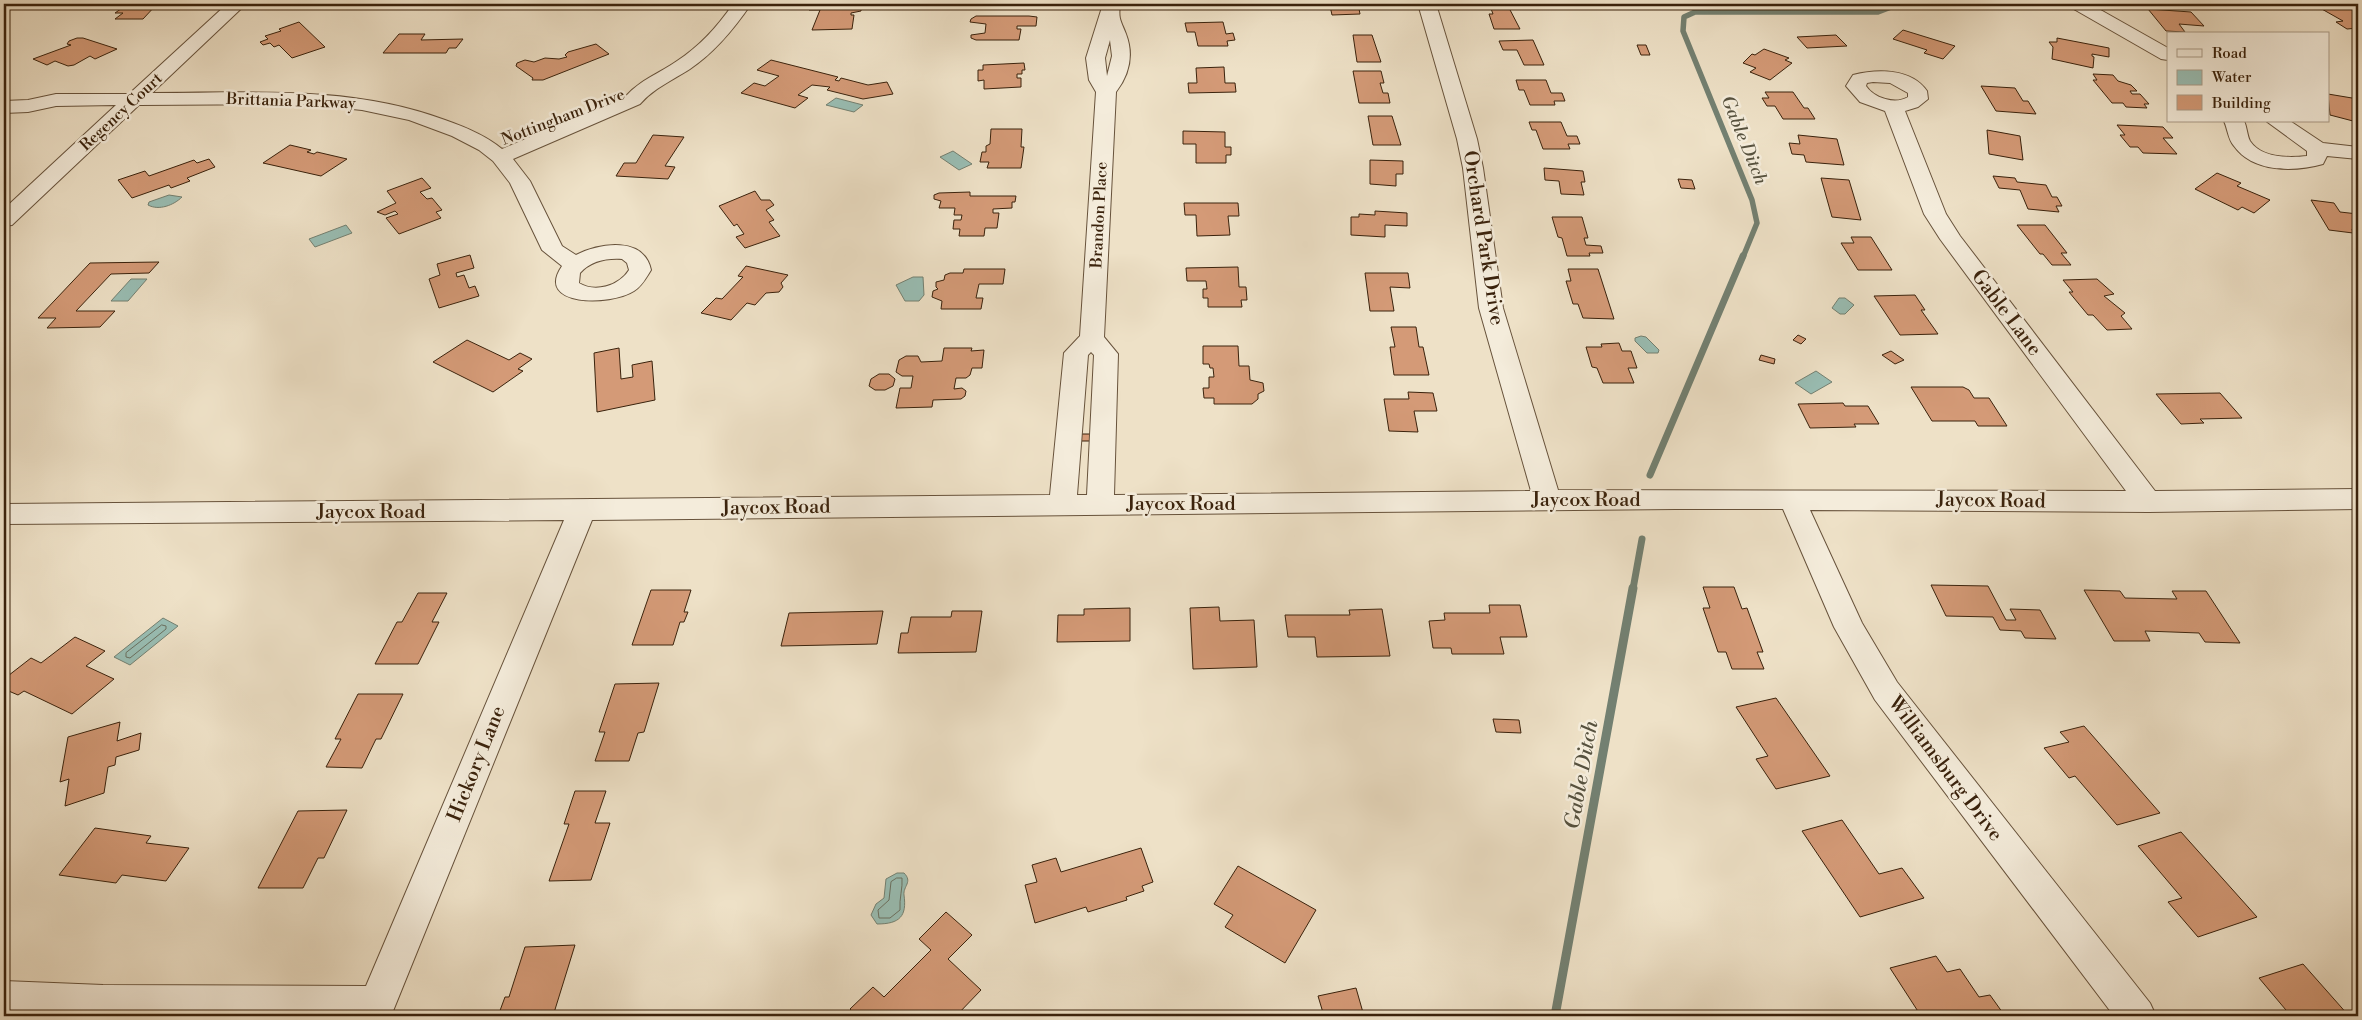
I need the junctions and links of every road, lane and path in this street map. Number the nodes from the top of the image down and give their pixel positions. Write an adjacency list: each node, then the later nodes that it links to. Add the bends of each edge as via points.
1 (238, 4): 8 (street, Regency Court)
2 (742, 4): 15 (street, Nottingham Drive, via 725,29 696,56 641,90 633,100)
3 (1427, 4): 22 (street, Orchard Park Drive, via 1467,139 1491,308)
4 (2078, 4): 6 (street)
5 (1110, 11): 19 (street, Brandon Place, via 1121,50 1117,81 1106,92)
6 (2167, 54)
7 (4, 96): 9 (street, Brittania Parkway, via 39,96)
8 (135, 98): 9 (street, Brittania Parkway); 15 (street, Brittania Parkway, via 293,98 362,104 438,123); 17 (street, Regency Court)
9 (56, 100): 11 (street, Brittania Parkway)
10 (1894, 106): 23 (street, Gable Lane, via 1935,214 1951,239)
11 (4, 107)
12 (2234, 122): 14 (street, via 2242,145 2272,160 2306,164 2316,160)
13 (2278, 122): 14 (street)
14 (2318, 149): 16 (street)
15 (493, 152): 18 (street, Brittania Parkway, via 520,181 553,250)
16 (2358, 153)
17 (4, 220)
18 (575, 264)
19 (1092, 338): 24 (street, via 1106,354); 25 (street, via 1076,353)
20 (1792, 499): 22 (street, Jaycox Road); 23 (street, Jaycox Road); 30 (street, Williamsburg Drive, via 1849,627 1886,691)
21 (2358, 499): 23 (street, Jaycox Road)
22 (1547, 500): 24 (street, Jaycox Road)
23 (2149, 502)
24 (1100, 504): 25 (street, Jaycox Road)
25 (1063, 505): 26 (street, Jaycox Road)
26 (582, 511): 27 (street, Jaycox Road); 29 (street, Hickory Lane)
27 (4, 514)
28 (4, 1000): 29 (street)
29 (375, 1011)
30 (2137, 1016)

